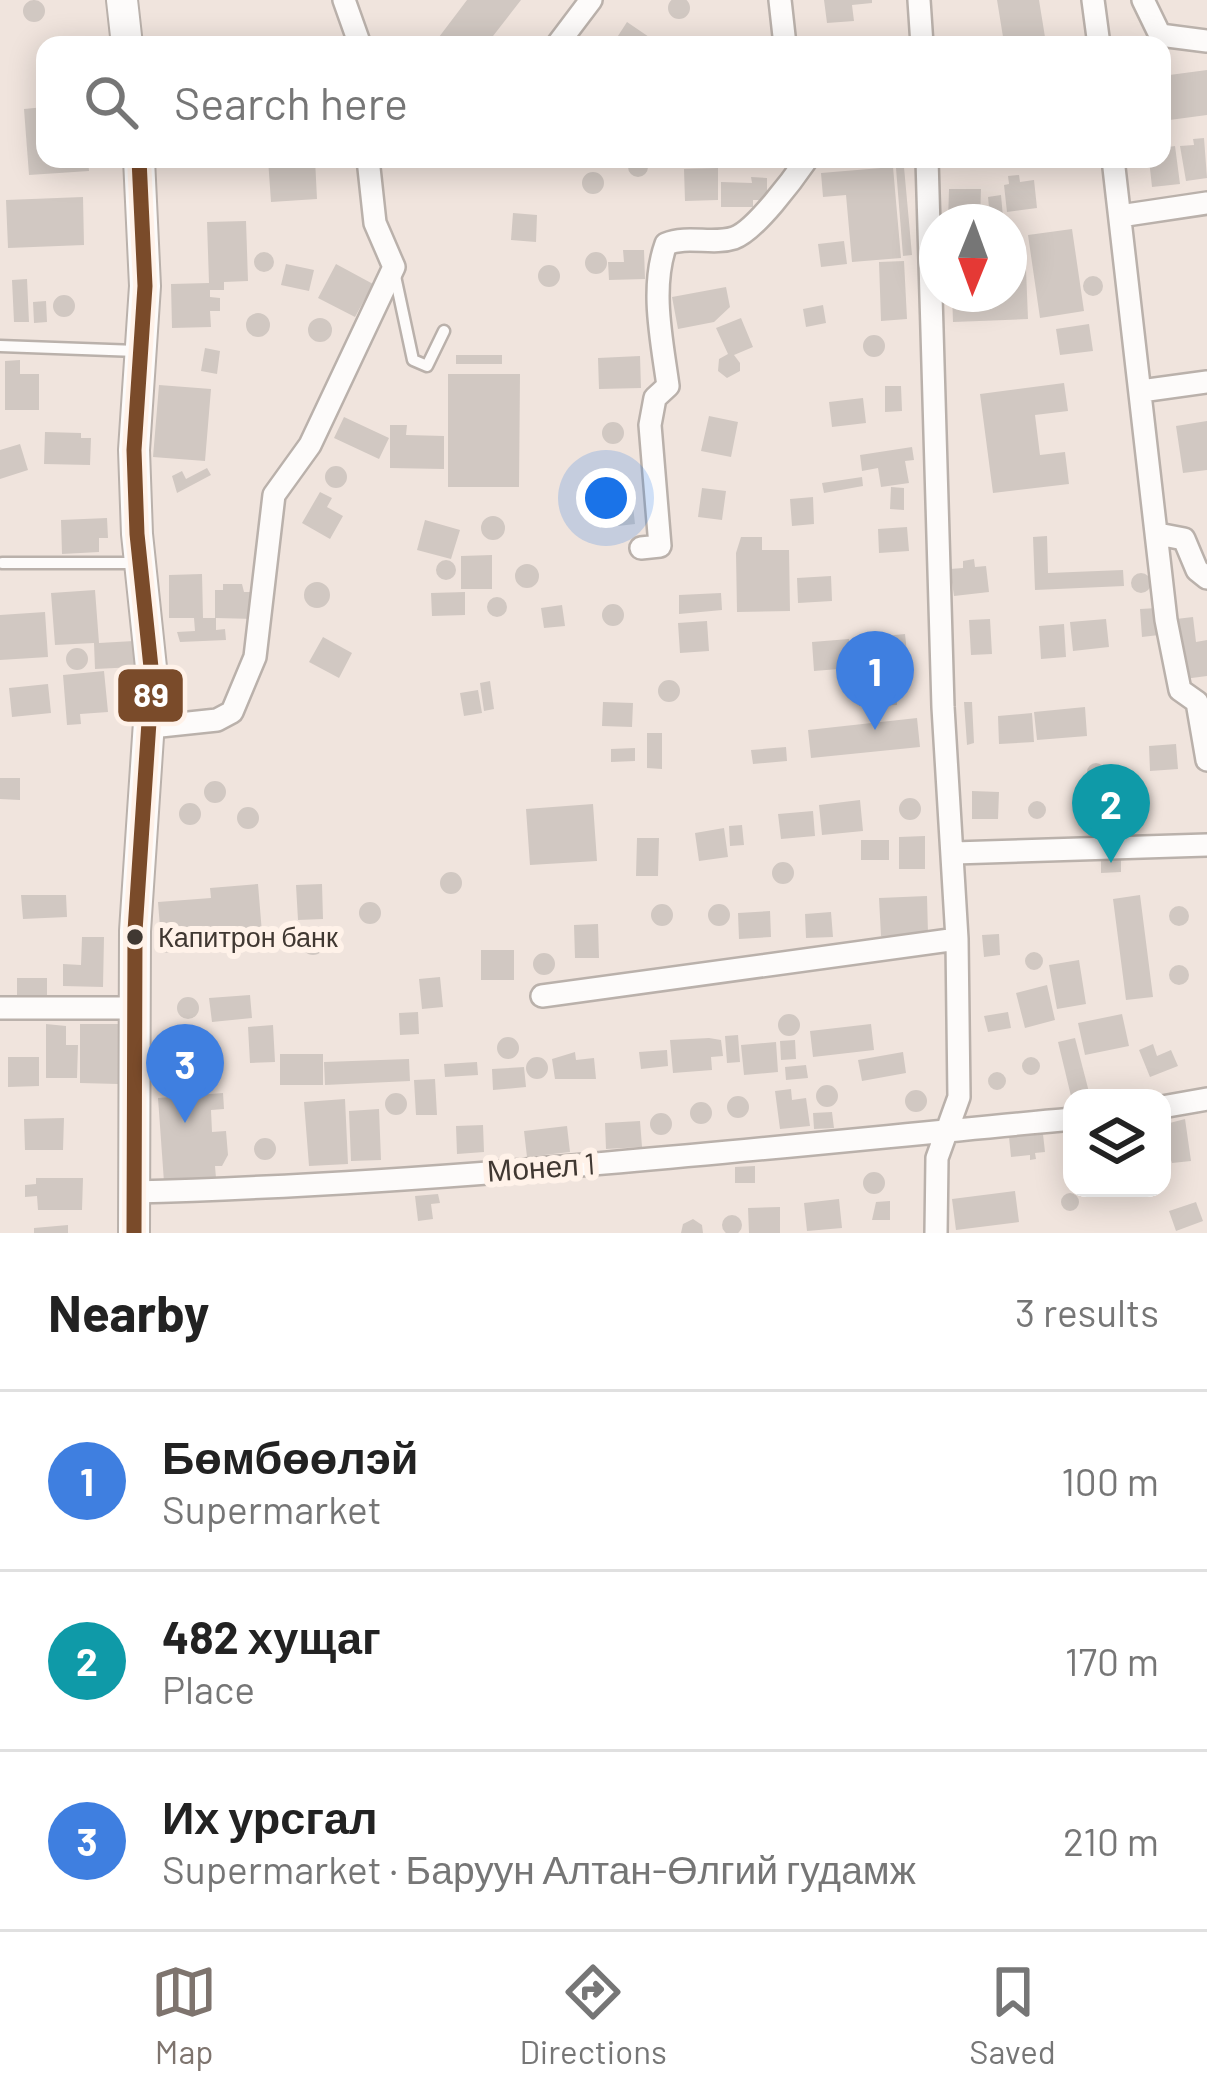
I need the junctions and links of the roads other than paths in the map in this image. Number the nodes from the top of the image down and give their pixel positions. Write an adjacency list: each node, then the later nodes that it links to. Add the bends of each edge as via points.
1 (122, 0): 8 (main road)
2 (344, 0): 9 (street)
3 (591, 0): 10 (street)
4 (780, 0): 11 (street)
5 (920, 0): 12 (street)
6 (1093, 0): 13 (street)
7 (1143, 0): 14 (street)
8 (126, 36)
9 (357, 36)
10 (564, 36)
11 (784, 36)
12 (922, 36)
13 (1098, 36)
14 (1168, 36)
15 (1171, 36): 16 (street)
16 (1207, 41)
17 (139, 168): 27 (main road)
18 (369, 168): 24 (street, via 375,223)
19 (800, 168): 31 (street, via 735,238 666,244 659,263 668,386 655,398 650,425 660,546)
20 (927, 168): 38 (street)
21 (1114, 168): 23 (street)
22 (1207, 202): 23 (street)
23 (1120, 216): 29 (street)
24 (394, 267): 25 (lane, via 413,360 427,366); 35 (street, via 310,445 274,495 255,657 232,712)
25 (444, 331)
26 (0, 346): 27 (lane)
27 (140, 351): 33 (main road)
28 (1207, 382): 29 (street)
29 (1141, 391): 30 (street)
30 (1158, 533): 34 (street, via 1184,539); 36 (street, via 1180,690 1197,703)
31 (641, 548)
32 (2, 563): 33 (lane)
33 (140, 563): 35 (main road)
34 (1207, 578)
35 (151, 728): 42 (main road)
36 (1207, 760)
37 (1207, 845): 38 (street)
38 (954, 853): 39 (street)
39 (957, 939): 40 (street); 46 (street, via 959,1097)
40 (542, 996)
41 (0, 1008): 42 (street)
42 (135, 1008): 47 (main road)
43 (1207, 1099): 44 (street)
44 (1171, 1105)
45 (1063, 1120): 46 (street, Монел 1)
46 (949, 1131): 47 (street, Монел 1, via 598,1165); 49 (street, via 937,1158)
47 (133, 1192): 48 (main road)
48 (134, 1233)
49 (936, 1233)

